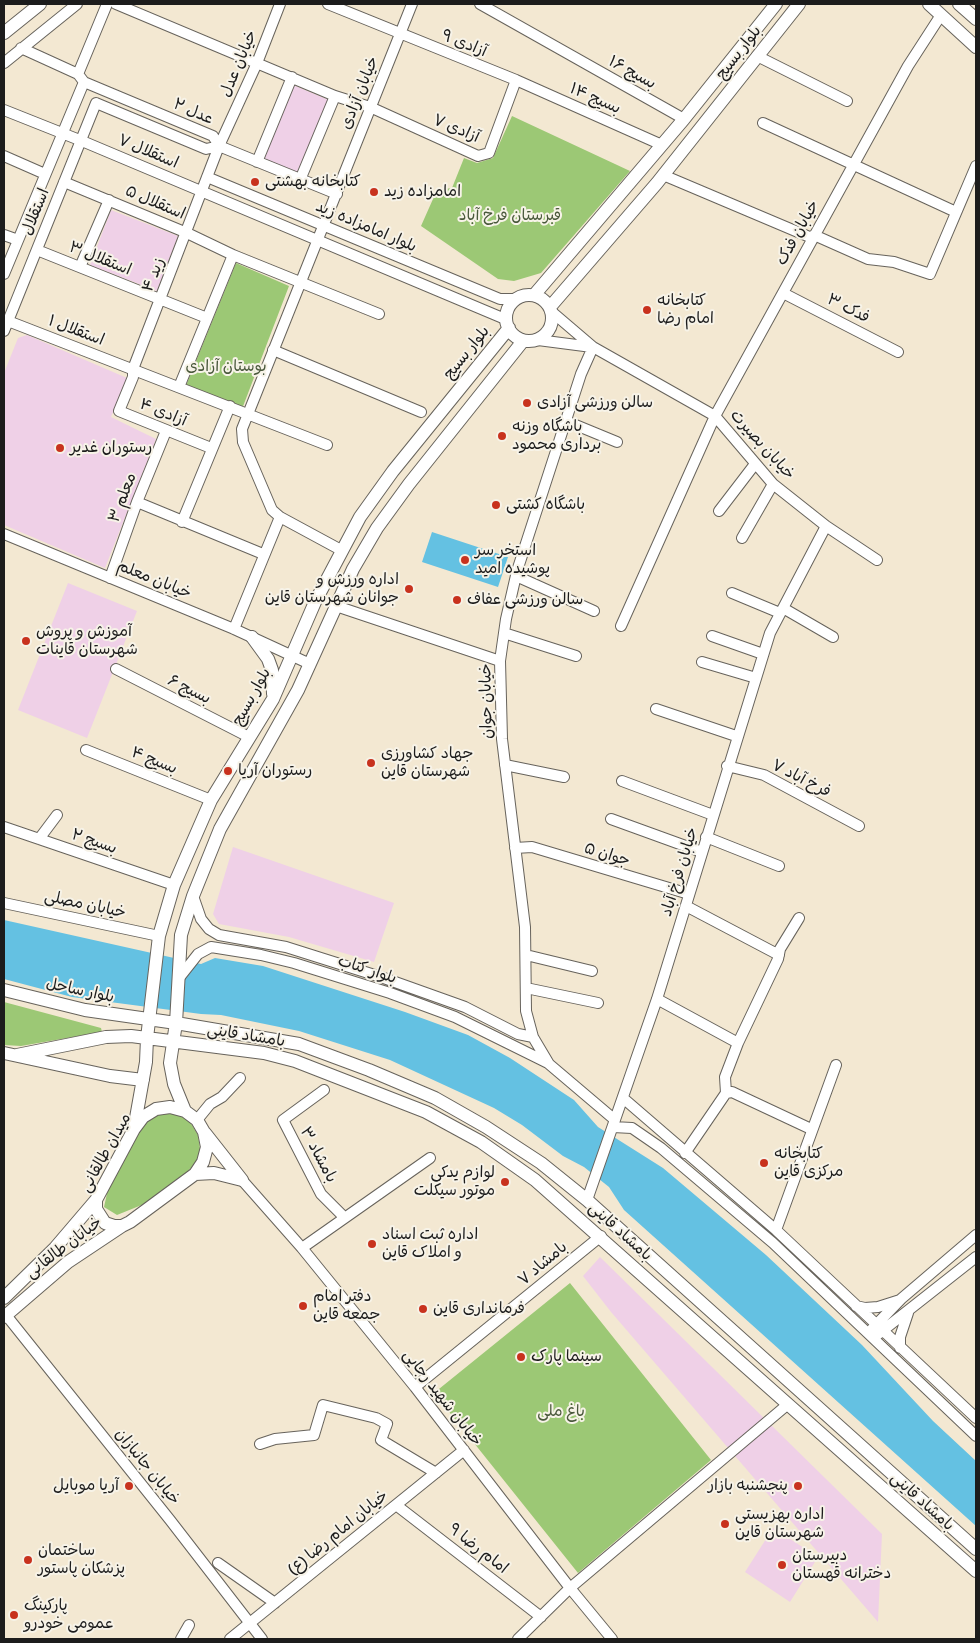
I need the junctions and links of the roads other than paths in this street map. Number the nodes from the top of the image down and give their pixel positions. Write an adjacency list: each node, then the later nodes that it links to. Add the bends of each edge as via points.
1 (40, 4): 15 (main road)
2 (77, 4): 18 (street)
3 (107, 4): 23 (street, استقلال)
4 (116, 4): 21 (street)
5 (280, 4): 21 (street, خیابان عدل)
6 (328, 4): 16 (street, آزادی ۹)
7 (412, 4): 16 (street, خیابان آزادی)
8 (480, 4): 30 (street, بسیج ۱۶)
9 (776, 4): 30 (main road, بلوار بسیج)
10 (799, 4): 19 (main road, بلوار بسیج)
11 (929, 4): 13 (main road)
12 (962, 5): 14 (main road)
13 (941, 15): 17 (main road); 38 (street, خیابان فدک, via 908,66)
14 (976, 19)
15 (4, 33)
16 (400, 34): 24 (street, آزادی ۹); 28 (street, خیابان آزادی)
17 (976, 47)
18 (21, 48): 20 (street); 23 (street, عدل ۲)
19 (757, 56): 26 (street); 41 (main road, بلوار بسیج)
20 (4, 63)
21 (257, 63): 22 (street); 35 (street, خیابان عدل)
22 (292, 77): 25 (street); 37 (street)
23 (81, 78): 32 (street, استقلال); 35 (street, عدل ۲, via 213,136)
24 (516, 80): 28 (street, آزادی ۷, via 489,153 478,156); 34 (street, بسیج ۱۴)
25 (335, 96): 28 (street); 43 (street)
26 (848, 102)
27 (96, 104): 33 (street, استقلال); 35 (street, عدل ۲, via 206,149)
28 (370, 107): 46 (street, خیابان آزادی)
29 (4, 110): 32 (street, استقلال ۷)
30 (684, 119): 34 (main road, بلوار بسیج)
31 (763, 123): 38 (street)
32 (63, 133): 33 (street, استقلال ۷); 40 (street, استقلال)
33 (82, 140): 44 (street, استقلال); 45 (street, استقلال ۷)
34 (662, 144): 61 (main road, بلوار بسیج)
35 (219, 146): 37 (street); 42 (street, خیابان عدل)
36 (4, 156): 40 (street)
37 (256, 162): 43 (street)
38 (854, 164): 48 (street); 52 (street, خیابان فدک)
39 (976, 166): 48 (street)
40 (45, 174): 53 (street, استقلال)
41 (663, 175): 52 (street); 64 (main road, بلوار بسیج)
42 (208, 177): 45 (street, خیابان عدل); 49 (street, بلوار امامزاده زید)
43 (300, 180): 46 (street)
44 (64, 182): 47 (street, استقلال ۵); 55 (street, استقلال)
45 (202, 191): 50 (street, زید ۴); 54 (street, بلوار امامزاده زید)
46 (337, 194): 49 (street, خیابان آزادی)
47 (109, 200): 50 (street, استقلال ۵); 57 (street)
48 (956, 212): 52 (street, via 930,274 894,262 868,259)
49 (324, 226): 54 (street, خیابان آزادی); 63 (street, بلوار امامزاده زید, via 500,299)
50 (187, 233): 56 (street, استقلال ۵); 62 (street, زید ۴)
51 (4, 235): 53 (street)
52 (813, 236): 60 (street, خیابان فدک)
53 (18, 240): 58 (street, استقلال)
54 (318, 240): 59 (street, خیابان آزادی); 67 (street, بلوار امامزاده زید)
55 (37, 250): 57 (street, استقلال ۳); 68 (street, استقلال)
56 (233, 255): 59 (street, استقلال ۵); 66 (street)
57 (80, 267): 62 (street, استقلال ۳)
58 (4, 274)
59 (299, 283): 65 (street, استقلال ۵); 72 (street)
60 (783, 293): 73 (street, فدک ۳); 79 (street, خیابان فدک)
61 (535, 294): 63 (main road, via 520,295); 64 (main road, via 548,302)
62 (160, 299): 66 (street, استقلال ۳); 74 (street, زید ۴)
63 (515, 299): 67 (main road, via 509,304)
64 (551, 310): 69 (main road, via 550,330); 71 (street)
65 (379, 314)
66 (207, 318): 75 (street)
67 (507, 323): 70 (main road, via 511,333); 94 (main road, بلوار بسیج, via 360,517)
68 (6, 326): 74 (street, استقلال ۱)
69 (538, 340): 70 (main road); 71 (street)
70 (523, 341): 100 (main road, via 377,528)
71 (593, 348): 79 (street, خیابان بصیرت); 80 (street, خیابان جوان)
72 (273, 350): 77 (street); 78 (street)
73 (898, 352)
74 (133, 369): 75 (street, استقلال ۱); 81 (street, آزادی ۴, via 133,377 119,411)
75 (179, 387): 76 (street, استقلال ۱)
76 (230, 406): 77 (street, استقلال ۱); 84 (street)
77 (248, 412): 83 (street, استقلال ۱); 89 (street, via 242,429 243,442 267,501)
78 (421, 412)
79 (715, 416): 85 (street, خیابان بصیرت); 103 (street, خیابان فدک)
80 (566, 421): 82 (street); 97 (street, خیابان جوان)
81 (166, 431): 84 (street, آزادی ۴); 87 (street, معلم ۳)
82 (617, 442)
83 (327, 445)
84 (211, 448): 90 (street)
85 (755, 464): 86 (street, خیابان بصیرت); 88 (street)
86 (773, 484): 91 (street, خیابان بصیرت); 93 (street)
87 (137, 502): 90 (street); 98 (street, معلم ۳)
88 (718, 511)
89 (280, 517): 94 (street); 95 (street)
90 (182, 522): 95 (street)
91 (826, 526): 96 (street, خیابان بصیرت); 102 (street, خیابان فرخ آباد)
92 (4, 534): 98 (street, خیابان معلم)
93 (742, 538)
94 (341, 550): 110 (main road, بلوار بسیج)
95 (264, 554): 104 (street)
96 (877, 560)
97 (516, 576): 101 (street); 105 (street, خیابان جوان)
98 (110, 578): 104 (street, خیابان معلم)
99 (732, 593): 102 (street)
100 (336, 606): 112 (street); 114 (main road)
101 (594, 611)
102 (781, 611): 108 (street); 109 (street, خیابان فرخ آباد)
103 (621, 626)
104 (234, 629): 107 (street, خیابان معلم)
105 (504, 633): 111 (street); 112 (street, خیابان جوان)
106 (712, 636): 109 (street)
107 (252, 637): 110 (street, خیابان معلم); 117 (main road, via 272,670)
108 (833, 637)
109 (763, 654): 116 (street, خیابان فرخ آباد)
110 (292, 656): 114 (street, خیابان معلم); 117 (main road, بلوار بسیج)
111 (576, 656)
112 (500, 661): 122 (street, خیابان جوان)
113 (702, 662): 116 (street)
114 (310, 664): 139 (main road, via 224,821)
115 (116, 669): 120 (street, بسیج ۶)
116 (756, 678): 119 (street, خیابان فرخ آباد)
117 (273, 699): 120 (main road, بلوار بسیج)
118 (656, 709): 119 (street)
119 (736, 736): 123 (street, خیابان فرخ آباد)
120 (248, 737): 126 (main road, بلوار بسیج)
121 (86, 750): 126 (street, بسیج ۴)
122 (505, 765): 124 (street); 134 (street, خیابان جوان)
123 (727, 766): 128 (street, خیابان فرخ آباد); 130 (street, فرخ آباد ۷, via 764,775)
124 (564, 778)
125 (622, 781): 128 (street)
126 (211, 800): 137 (main road, بلوار بسیج)
127 (57, 815): 133 (street)
128 (713, 815): 132 (street, خیابان فرخ آباد)
129 (611, 819): 135 (street)
130 (859, 826)
131 (4, 827): 133 (street, بسیج ۲)
132 (706, 836): 135 (street, خیابان فرخ آباد); 136 (street)
133 (39, 839): 137 (street, بسیج ۲)
134 (515, 848): 138 (street, جوان ۵, via 532,848); 147 (street, خیابان جوان)
135 (702, 852): 138 (street, خیابان فرخ آباد)
136 (779, 866)
137 (174, 886): 143 (main road, بلوار بسیج)
138 (689, 894): 141 (street, خیابان فرخ آباد)
139 (193, 896): 144 (street, بلوار کتاب, via 209,929); 149 (main road, via 181,935)
140 (4, 903): 143 (street, خیابان مصلی)
141 (686, 906): 146 (street); 152 (street, خیابان فرخ آباد)
142 (799, 918): 146 (street)
143 (159, 936): 154 (main road, بلوار بسیج)
144 (226, 936): 145 (street, via 221,940); 156 (street, بلوار کتاب, via 286,947 362,970 465,1007 518,1034)
145 (223, 948): 149 (street, بلوار کتاب, via 211,947 198,954); 164 (street, بلوار کتاب, via 294,963 390,993 455,1017)
146 (779, 955): 160 (street)
147 (526, 956): 148 (street); 150 (street, خیابان جوان)
148 (592, 971)
149 (179, 978): 155 (main road)
150 (526, 988): 153 (street); 156 (street, خیابان جوان, via 526,1011)
151 (4, 990): 154 (main road, بلوار ساحل, via 84,1010)
152 (657, 999): 160 (street); 170 (street, خیابان فرخ آباد)
153 (598, 1003)
154 (149, 1020): 155 (main road, بلوار ساحل); 157 (main road, بلوار بسیج)
155 (176, 1023): 158 (main road, بامشاد قاینی); 159 (main road)
156 (533, 1036): 164 (street, خیابان جوان)
157 (147, 1038): 159 (main road, بامشاد قاینی); 163 (main road, via 106,1037); 167 (main road, بلوار بسیج)
158 (268, 1038): 162 (main road); 182 (main road, بامشاد قاینی, via 299,1044 434,1098 486,1126 541,1163)
159 (173, 1041): 162 (main road, بامشاد قاینی); 171 (main road, via 170,1064)
160 (738, 1043): 169 (street, via 725,1077)
161 (4, 1053): 163 (main road)
162 (264, 1053): 187 (main road, بامشاد قاینی, via 304,1064 434,1117 480,1142 535,1180)
163 (17, 1055): 167 (main road)
164 (549, 1064): 173 (street)
165 (836, 1065): 175 (street)
166 (240, 1078): 172 (street)
167 (142, 1080): 174 (main road, بلوار بسیج)
168 (324, 1090): 183 (street, بامشاد ۳, via 283,1120 321,1194)
169 (726, 1093): 175 (street, via 732,1092); 177 (street)
170 (623, 1098): 173 (street, خیابان فرخ آباد); 177 (street)
171 (185, 1111): 172 (main road); 174 (main road, میدان طالقانی, via 170,1107 156,1110 143,1117)
172 (197, 1120): 176 (main road)
173 (614, 1124): 182 (street, خیابان فرخ آباد); 196 (street, via 632,1128 661,1148 773,1243)
174 (134, 1129): 181 (main road, میدان طالقانی)
175 (812, 1129): 185 (street)
176 (204, 1132): 179 (main road, via 207,1147); 180 (main road)
177 (686, 1153): 185 (street)
178 (430, 1158): 183 (street)
179 (195, 1174): 180 (main road, via 214,1173); 184 (main road)
180 (242, 1180): 188 (street, خیابان شهید رجایی)
181 (96, 1200): 184 (main road, میدان طالقانی, via 96,1209 105,1223); 190 (main road, خیابان طالقانی, via 55,1248)
182 (587, 1200): 204 (main road, بامشاد قاینی)
183 (344, 1217): 188 (street)
184 (122, 1226): 194 (main road, خیابان طالقانی, via 68,1262)
185 (776, 1230): 192 (street)
186 (976, 1234): 191 (street)
187 (601, 1236): 198 (street, بامشاد ۷); 199 (main road, بامشاد قاینی)
188 (302, 1248): 198 (street, خیابان شهید رجایی)
189 (976, 1257): 193 (street)
190 (4, 1298)
191 (901, 1299): 192 (street, via 878,1307); 195 (street)
192 (855, 1305): 195 (street)
193 (908, 1312): 195 (street); 197 (street)
194 (4, 1315): 214 (street, خیابان جانبازان, via 170,1520)
195 (879, 1328): 196 (street); 197 (street)
196 (870, 1336): 201 (street)
197 (900, 1348): 200 (street)
198 (415, 1387): 203 (street, خیابان شهید رجایی)
199 (787, 1405): 205 (main road, بامشاد قاینی); 211 (street)
200 (976, 1418)
201 (976, 1436)
202 (260, 1444): 206 (street, via 274,1439 314,1435 323,1405 376,1418 387,1424 380,1440)
203 (464, 1450): 206 (street, خیابان امام رضا (ع)); 211 (street, خیابان شهید رجایی)
204 (872, 1457): 205 (main road); 208 (main road, بامشاد قاینی)
205 (862, 1470): 210 (main road, بامشاد قاینی)
206 (436, 1473): 207 (street, خیابان امام رضا (ع))
207 (396, 1505): 212 (street, خیابان امام رضا (ع)); 213 (street, امام رضا ۹)
208 (976, 1549)
209 (218, 1563): 212 (street)
210 (976, 1571)
211 (570, 1588): 213 (street); 220 (street, خیابان شهید رجایی)
212 (275, 1603): 214 (street, خیابان امام رضا (ع))
213 (541, 1617): 219 (street)
214 (249, 1624): 217 (street, خیابان امام رضا (ع)); 218 (street, خیابان جانبازان)
215 (189, 1625): 216 (street)
216 (181, 1639)
217 (230, 1639)
218 (262, 1639)
219 (518, 1639)
220 (612, 1639)

